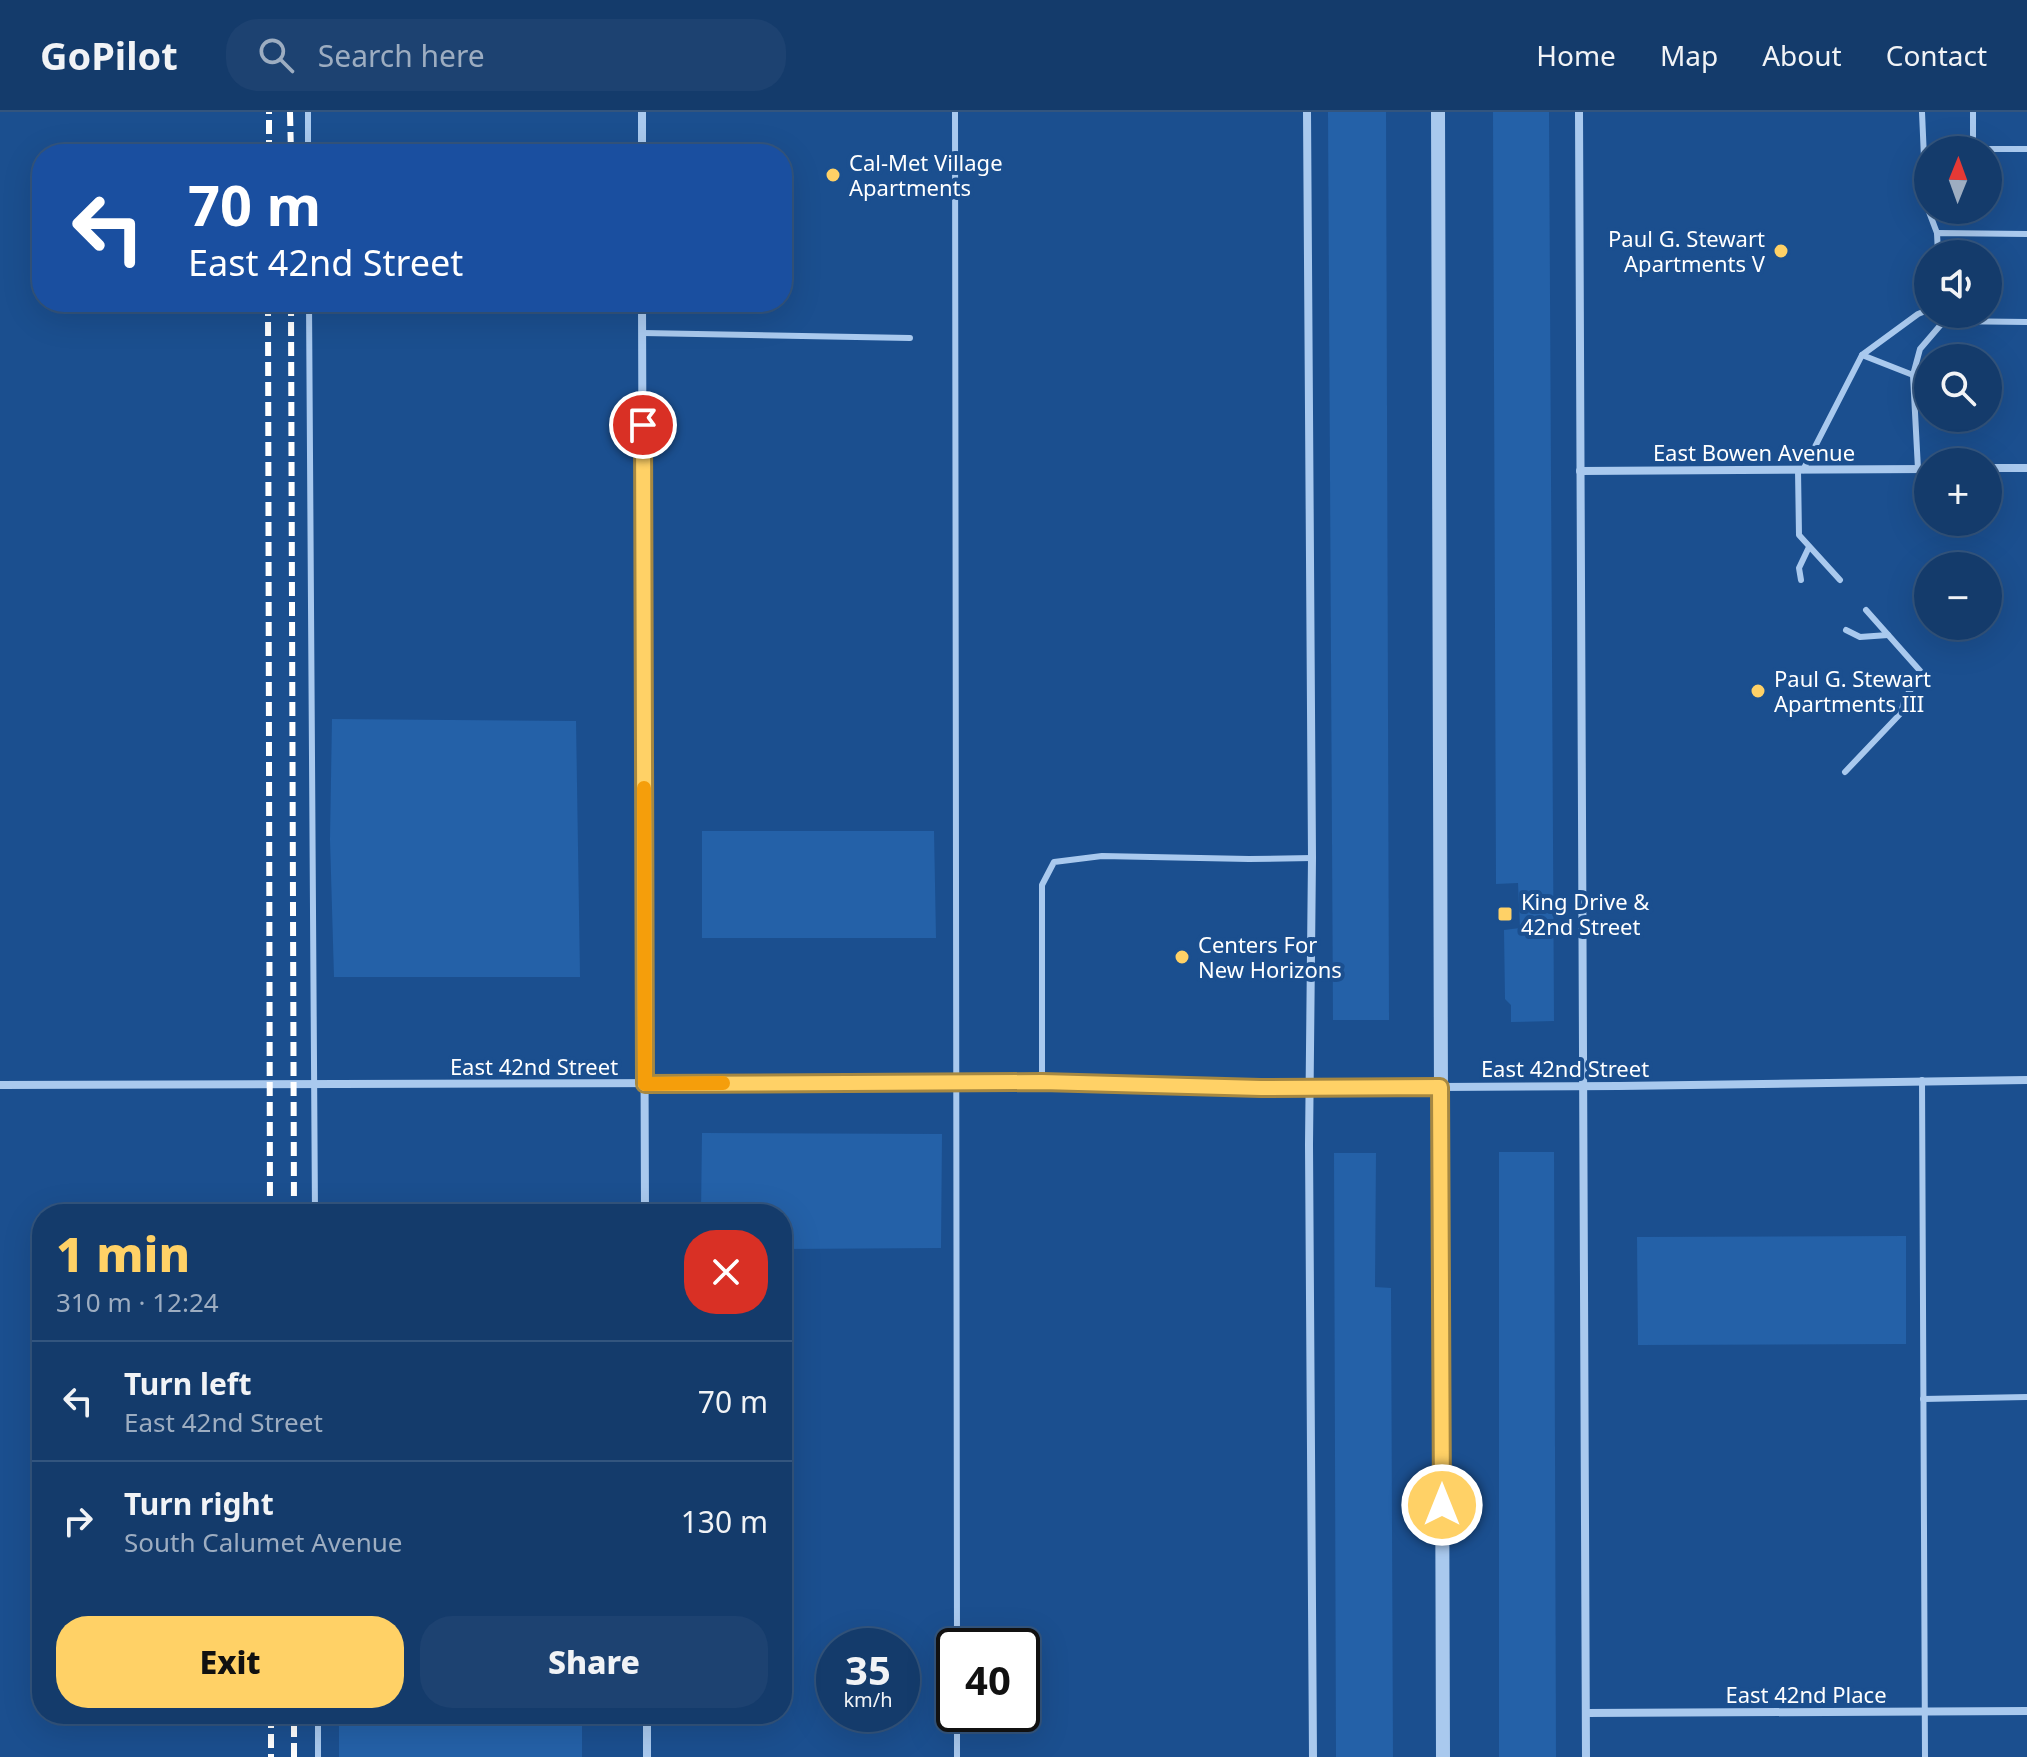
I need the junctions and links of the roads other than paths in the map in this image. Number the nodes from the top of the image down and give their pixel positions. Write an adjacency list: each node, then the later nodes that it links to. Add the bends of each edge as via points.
1 (308, 112): 9 (lane)
2 (642, 112): 10 (street)
3 (955, 112): 41 (lane)
4 (1307, 112): 38 (street)
5 (1438, 112): 48 (street)
6 (1579, 112): 30 (street)
7 (1922, 112): 12 (lane, via 1926,204)
8 (1973, 112): 11 (lane, via 1973,149)
9 (308, 144)
10 (642, 144)
11 (2027, 149)
12 (1937, 233): 13 (lane); 14 (lane)
13 (2027, 234)
14 (1937, 240)
15 (309, 312): 43 (lane)
16 (642, 312): 21 (street)
17 (1914, 317): 23 (lane)
18 (2002, 321): 19 (lane)
19 (2027, 322)
20 (1936, 328): 24 (lane, via 1920,349)
21 (643, 333): 22 (lane); 44 (street)
22 (910, 338)
23 (1862, 355): 24 (lane); 29 (lane)
24 (1913, 375): 25 (lane)
25 (1921, 448)
26 (2002, 468): 27 (street)
27 (2027, 468)
28 (1914, 469): 29 (street, East Bowen Avenue)
29 (1800, 470): 30 (street, East Bowen Avenue); 31 (lane, via 1799,535)
30 (1580, 471): 46 (street)
31 (1809, 547): 32 (lane, via 1799,568); 33 (lane)
32 (1801, 580)
33 (1840, 580)
34 (1866, 610): 36 (lane)
35 (1846, 630): 36 (lane, via 1860,637)
36 (1888, 635): 37 (lane, via 1922,673 1901,713)
37 (1845, 772)
38 (1312, 858): 42 (lane, via 1102,856 1054,862 1042,885); 47 (street)
39 (1922, 1080): 40 (street, East 42nd Street); 46 (street, East 42nd Street); 52 (lane)
40 (2027, 1080)
41 (955, 1082): 42 (street, East 42nd Street); 44 (street, East 42nd Street); 53 (lane)
42 (1042, 1082): 47 (street, East 42nd Street)
43 (314, 1084): 44 (street, East 42nd Street); 45 (street, East 42nd Street); 49 (lane)
44 (645, 1084): 50 (street)
45 (0, 1085)
46 (1583, 1086): 48 (street, East 42nd Street); 56 (street)
47 (1309, 1087): 48 (street, East 42nd Street); 63 (street)
48 (1440, 1087): 64 (street)
49 (315, 1204)
50 (645, 1204)
51 (2027, 1397): 52 (lane)
52 (1923, 1399): 55 (lane)
53 (957, 1628)
54 (2027, 1711): 55 (street, East 42nd Place)
55 (1925, 1712): 56 (street, East 42nd Place); 66 (lane)
56 (1586, 1713): 65 (street)
57 (318, 1724): 60 (lane)
58 (647, 1724): 61 (street)
59 (957, 1732): 62 (lane)
60 (318, 1757)
61 (647, 1757)
62 (957, 1757)
63 (1313, 1757)
64 (1443, 1757)
65 (1586, 1757)
66 (1925, 1757)

